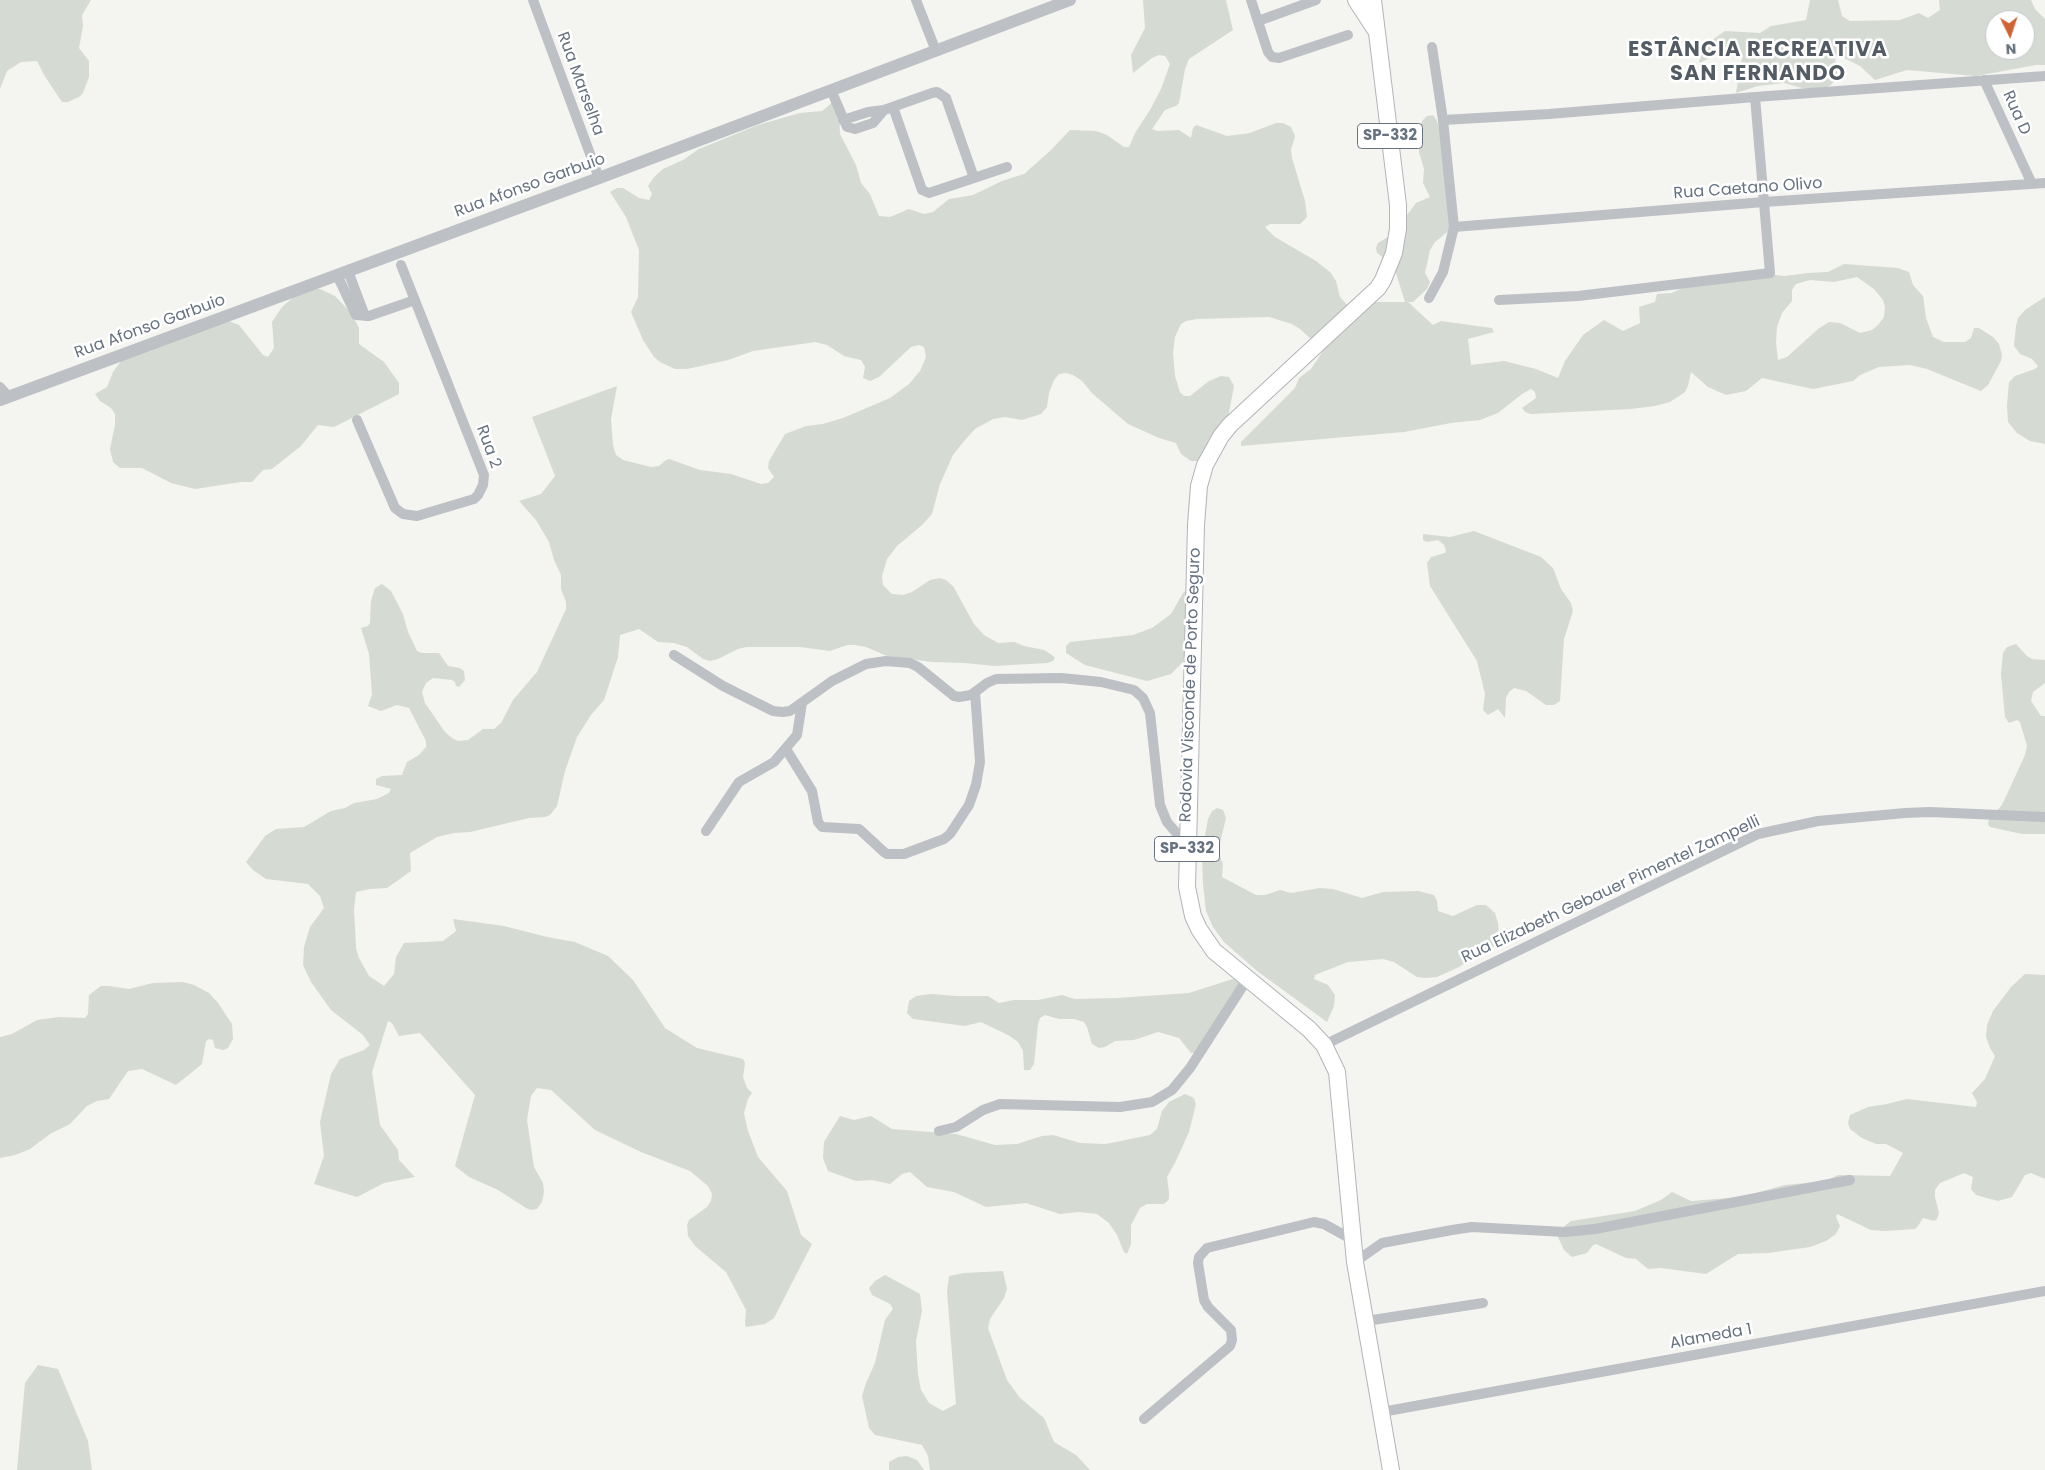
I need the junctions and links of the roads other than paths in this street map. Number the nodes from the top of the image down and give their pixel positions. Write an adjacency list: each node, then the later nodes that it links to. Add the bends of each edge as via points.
1 (533, 0): 20 (street, Rua Marselha)
2 (916, 0): 12 (street)
3 (1070, 0): 12 (street, Rua Afonso Garbuio)
4 (1251, 0): 8 (street)
5 (1316, 0): 8 (street)
6 (1356, 0): 9 (main road, Rodovia Visconde de Porto Seguro / SP-332)
7 (1373, 0): 9 (main road, Rodovia Visconde de Porto Seguro / SP-332)
8 (1258, 21): 10 (street, via 1272,57 1279,58)
9 (1378, 33): 39 (main road, Rodovia Visconde de Porto Seguro / SP-332, via 1398,205 1394,253 1387,272 1372,294 1230,424 1205,465 1199,486)
10 (1348, 35)
11 (1432, 47): 18 (street)
12 (936, 51): 15 (street, Rua Afonso Garbuio)
13 (2045, 76): 14 (street)
14 (1984, 80): 16 (street); 22 (street, Rua D)
15 (831, 90): 17 (street, via 847,127 855,129 873,123); 20 (street, Rua Afonso Garbuio)
16 (1755, 97): 18 (street); 24 (street)
17 (889, 108): 21 (street, via 922,190 929,192); 21 (street, via 937,92 946,98)
18 (1443, 120): 25 (street)
19 (1006, 167): 21 (street)
20 (599, 178): 27 (street, Rua Afonso Garbuio)
21 (974, 178)
22 (2032, 184): 23 (street, Rua Caetano Olivo); 24 (street, Rua Caetano Olivo)
23 (2045, 184)
24 (1764, 202): 25 (street, Rua Caetano Olivo); 30 (street, via 1770,273 1578,296)
25 (1454, 227): 28 (street, via 1443,272)
26 (401, 264): 29 (street, Rua 2)
27 (343, 273): 29 (street, via 356,315 365,316); 31 (street, Rua Afonso Garbuio)
28 (1429, 298)
29 (414, 300): 32 (street, Rua 2, via 484,475 482,488 474,499 417,516 403,514 395,508)
30 (1499, 300)
31 (3, 394)
32 (358, 420)
33 (674, 655): 35 (street, via 723,686 773,711 783,712)
34 (975, 692): 35 (street, via 963,697 954,696 918,666 886,661 866,664 832,681); 36 (street, via 980,762 969,805 950,834 904,854 884,852 859,829 822,827 818,822 812,790); 39 (street, via 996,679 1060,678 1134,690 1147,704 1150,713 1160,805 1167,822)
35 (802, 703): 36 (street, via 798,735)
36 (786, 749): 38 (street, via 774,762 739,782)
37 (2045, 817): 41 (street, Rua Elizabeth Gebauer Pimentel Zampelli, via 1905,813 1818,821 1758,834)
38 (706, 832)
39 (1187, 845): 40 (main road, Rodovia Visconde de Porto Seguro / SP-332, via 1189,901 1198,929 1214,951)
40 (1248, 978): 41 (main road, Rodovia Visconde de Porto Seguro / SP-332); 42 (street, via 1190,1068 1172,1090 1152,1102 1120,1107 1000,1104 983,1110 956,1127)
41 (1324, 1045): 44 (main road, Rodovia Visconde de Porto Seguro / SP-332, via 1340,1082)
42 (939, 1130)
43 (1850, 1180): 45 (street, via 1565,1232 1472,1227 1452,1230 1382,1243)
44 (1352, 1240): 45 (main road, Rodovia Visconde de Porto Seguro / SP-332); 50 (street, via 1314,1222 1207,1248 1198,1263 1204,1300 1231,1330 1230,1346)
45 (1355, 1262): 48 (main road, Rodovia Visconde de Porto Seguro / SP-332)
46 (2045, 1291): 49 (street, Alameda 1)
47 (1483, 1303): 48 (street)
48 (1366, 1321): 49 (main road, Rodovia Visconde de Porto Seguro / SP-332)
49 (1382, 1412): 51 (main road, Rodovia Visconde de Porto Seguro / SP-332)
50 (1144, 1419)
51 (1391, 1470)

